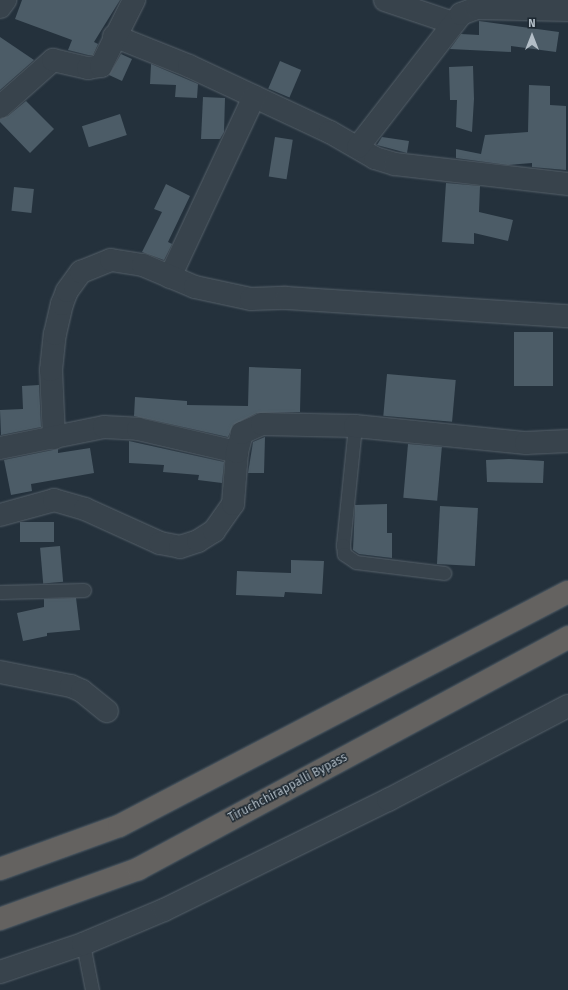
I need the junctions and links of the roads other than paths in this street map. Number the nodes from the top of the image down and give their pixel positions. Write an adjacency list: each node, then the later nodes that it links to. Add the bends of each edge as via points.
1 (5, 0): 4 (street)
2 (134, 0): 7 (street)
3 (385, 0): 6 (street)
4 (0, 7)
5 (568, 10): 6 (street, via 477,8 461,14)
6 (453, 23): 10 (street)
7 (114, 36): 8 (street, via 189,66); 9 (street, via 101,66 88,68 53,60)
8 (254, 97): 10 (street); 12 (street)
9 (0, 107)
10 (358, 147): 11 (street, via 375,158 394,164)
11 (568, 184)
12 (170, 277): 13 (street, via 202,288 251,298); 15 (street, via 143,265 110,260 94,265 75,279 62,304 55,334 51,370)
13 (568, 316)
14 (355, 426): 16 (street, via 526,443); 18 (street, via 262,424 242,433); 20 (lane, via 344,554 356,562)
15 (54, 438): 17 (street); 18 (street, via 104,427 138,429)
16 (568, 441)
17 (0, 448)
18 (237, 452): 19 (street, via 233,504 224,520 214,532 180,547 160,543 85,509 54,500)
19 (0, 515)
20 (444, 573)
21 (84, 590): 22 (lane)
22 (0, 592)
23 (568, 592): 28 (highway, via 119,826)
24 (568, 637): 29 (highway, Tiruchchirappalli Bypass, via 138,869)
25 (0, 672): 27 (street, via 72,686)
26 (568, 706): 30 (street, via 282,853 164,910)
27 (107, 711)
28 (0, 869)
29 (0, 919)
30 (83, 944): 31 (street); 32 (lane)
31 (0, 972)
32 (92, 990)

